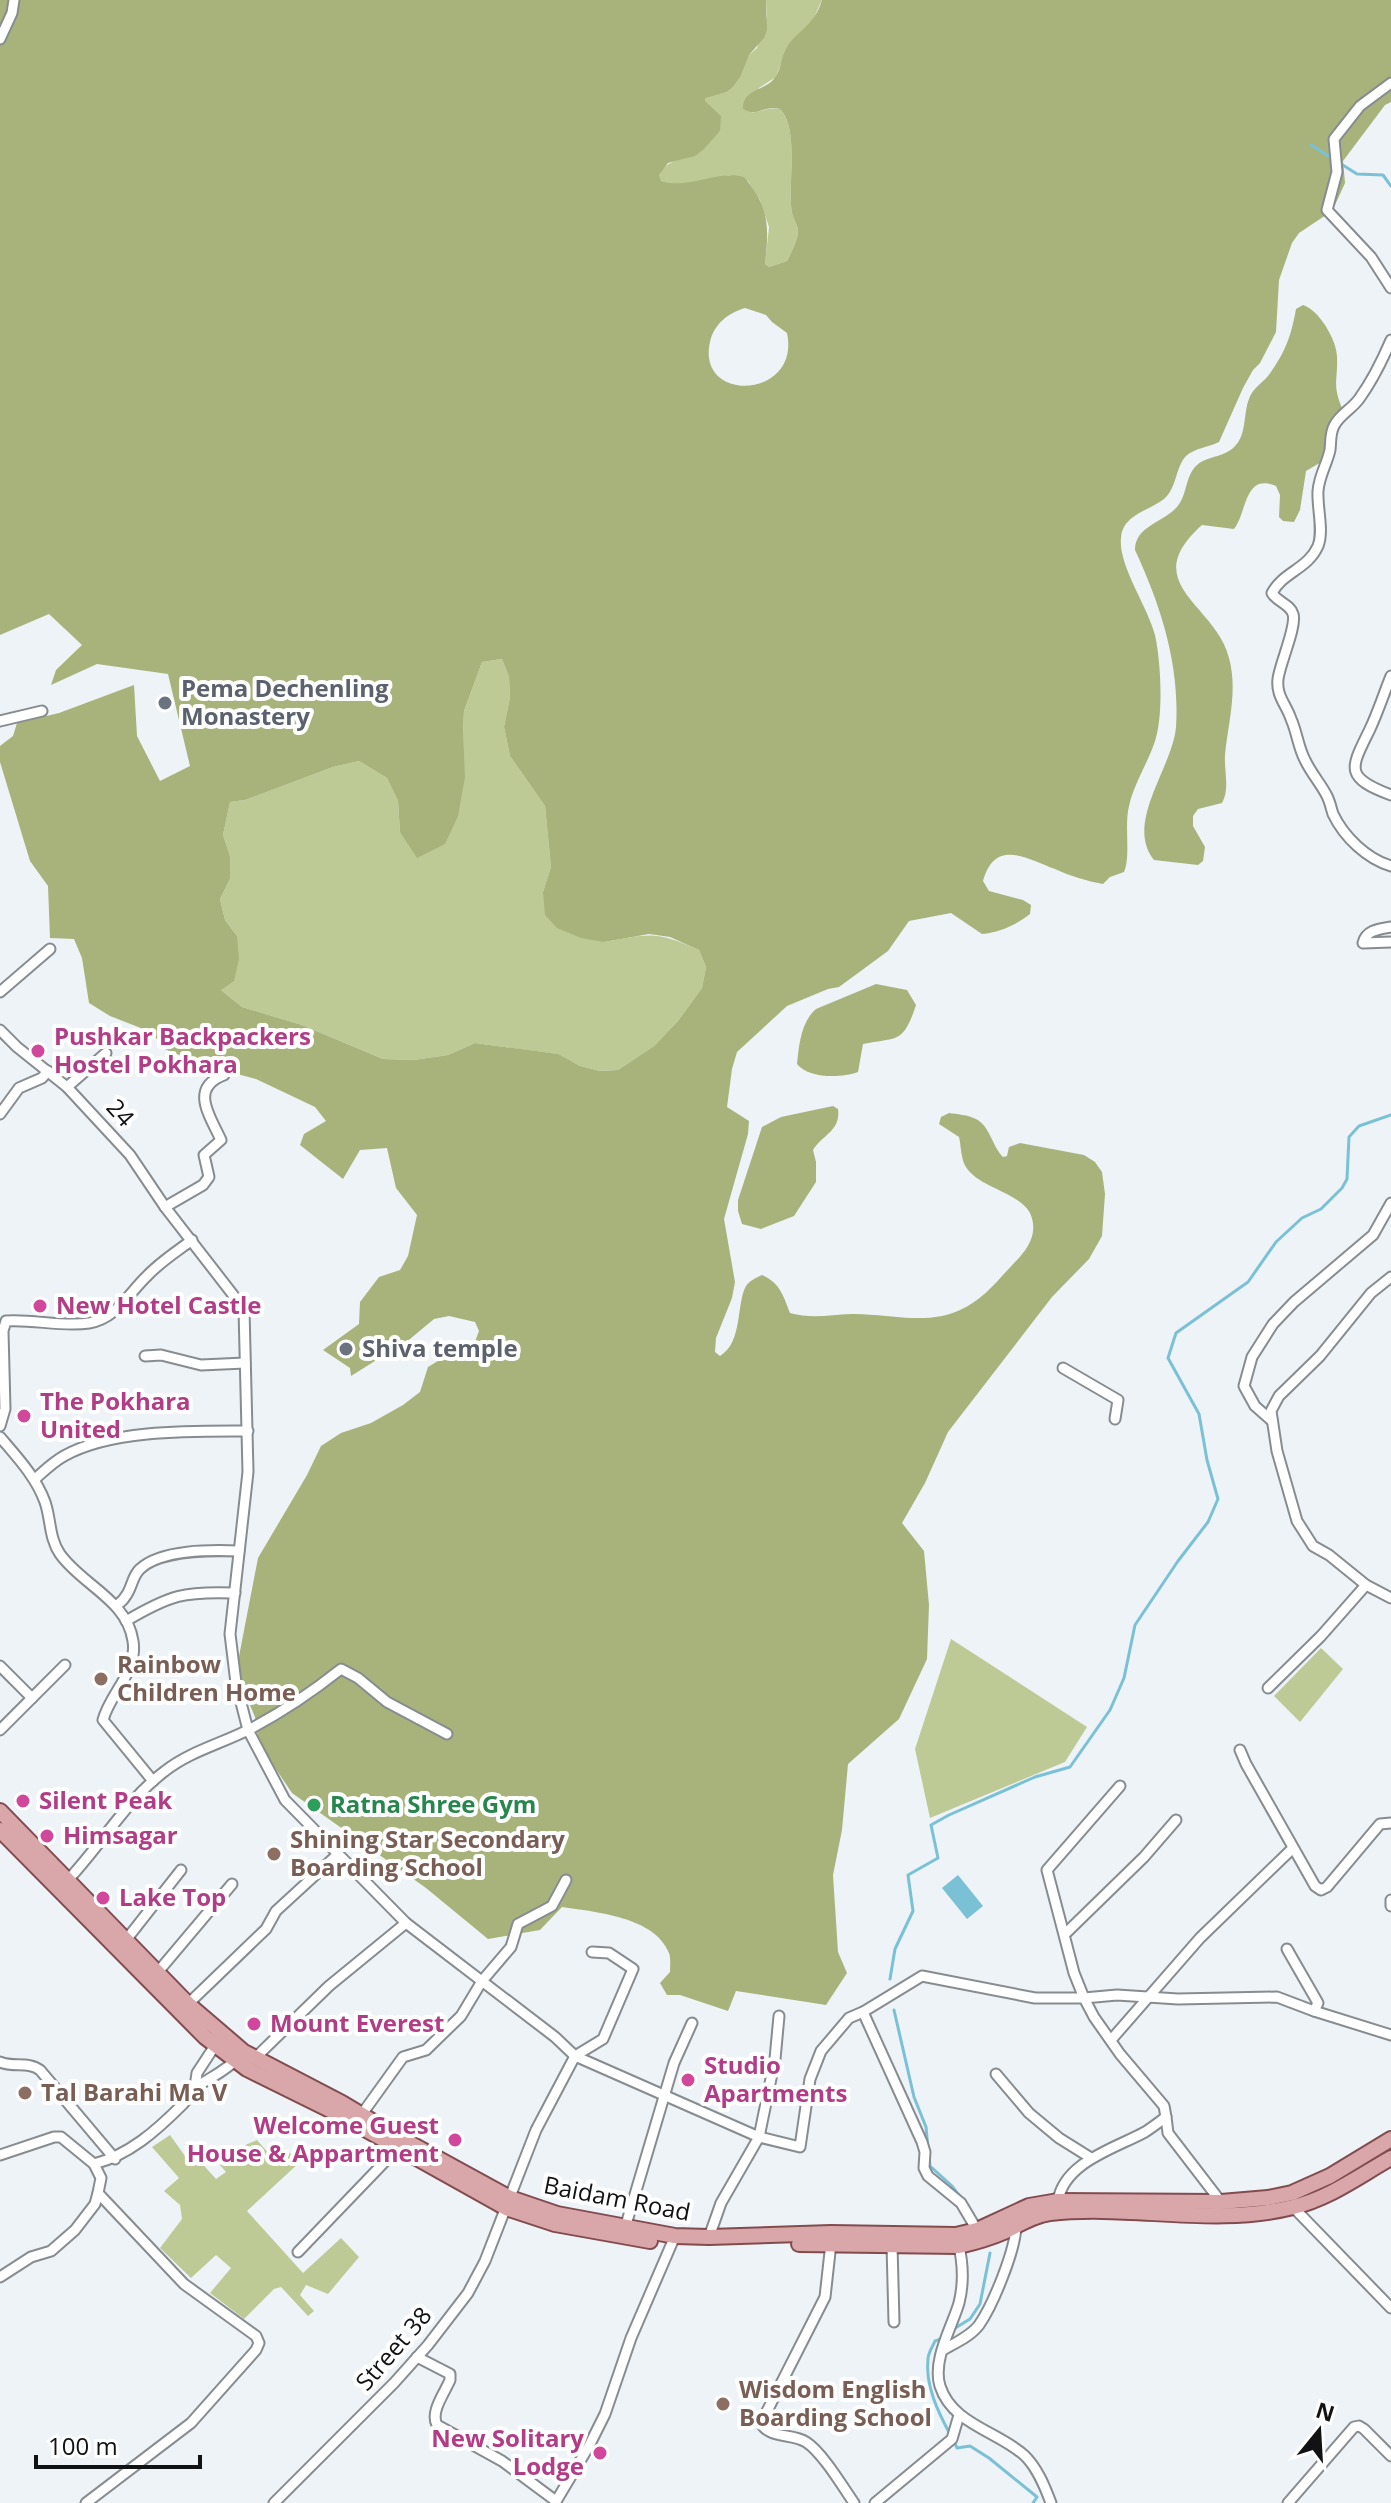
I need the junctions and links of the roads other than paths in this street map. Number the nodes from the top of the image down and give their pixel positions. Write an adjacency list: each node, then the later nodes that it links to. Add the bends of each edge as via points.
1 (14, 0): 2 (street)
2 (0, 39)
3 (1391, 83): 4 (street, via 1360,106 1334,139 1337,172 1327,210 1371,257)
4 (1391, 288)
5 (1391, 340): 10 (street, via 1384,361 1357,401 1334,424 1319,481 1320,542 1306,563 1286,574 1272,593 1293,614 1279,697 1303,757 1343,831)
6 (1391, 676): 9 (street, via 1354,768 1361,779)
7 (42, 711): 8 (street)
8 (0, 721)
9 (1391, 795)
10 (1391, 866)
11 (1391, 927): 12 (street, via 1370,932 1363,943)
12 (1391, 942)
13 (50, 949): 14 (street)
14 (0, 992)
15 (0, 1030): 17 (street, 24 / 24)
16 (106, 1053): 19 (street)
17 (48, 1071): 19 (street, 24 / 24); 20 (street, via 19,1088)
18 (224, 1075): 22 (street, via 207,1085 204,1099 221,1140 204,1155 209,1177)
19 (67, 1087): 22 (street, 24 / 24, via 130,1155)
20 (0, 1114)
21 (1391, 1203): 29 (street, via 1373,1235 1294,1302 1252,1357 1244,1386)
22 (165, 1207): 23 (street, 24 / 24)
23 (192, 1240): 26 (street, 24, via 244,1309); 30 (street, via 103,1318 89,1323 6,1321 5,1409)
24 (1391, 1277): 29 (street, via 1279,1396)
25 (145, 1356): 26 (street, via 201,1365)
26 (245, 1363): 31 (street, 24)
27 (1063, 1368): 28 (street, via 1118,1400)
28 (1115, 1419)
29 (1272, 1421): 35 (street, via 1297,1521 1313,1546)
30 (0, 1426)
31 (248, 1431): 33 (street, via 209,1429 104,1440 61,1458); 34 (street, 24)
32 (0, 1437): 33 (street)
33 (35, 1479): 38 (street, via 59,1553)
34 (239, 1551): 36 (street, 24); 38 (street, via 174,1554 147,1564)
35 (1366, 1585): 37 (street); 42 (street)
36 (235, 1593): 39 (street, via 176,1596); 45 (street, 24, via 230,1634)
37 (1391, 1598)
38 (116, 1606): 39 (street)
39 (126, 1621): 48 (street, via 134,1644 132,1661 103,1720)
40 (65, 1665): 43 (street)
41 (0, 1666): 43 (street)
42 (1268, 1688)
43 (32, 1698): 44 (street)
44 (0, 1730)
45 (248, 1730): 46 (street, via 341,1669 387,1702); 48 (street, via 186,1757); 55 (street, 24, via 285,1800)
46 (447, 1734)
47 (1240, 1750): 54 (street)
48 (153, 1781): 59 (street)
49 (1120, 1786): 61 (street, via 1047,1870)
50 (0, 1811): 59 (main road, Baidam Road)
51 (1176, 1820): 61 (street)
52 (1391, 1823): 54 (street, via 1380,1824 1321,1890)
53 (0, 1830): 59 (main road, Baidam Road)
54 (1293, 1848): 67 (street, via 1200,1938)
55 (337, 1855): 60 (street, 24); 69 (street)
56 (181, 1870): 62 (street)
57 (566, 1880): 66 (street, via 552,1906 518,1924 511,1947)
58 (232, 1884): 65 (street)
59 (63, 1885): 62 (main road, Baidam Road); 75 (main road, Baidam Road)
60 (406, 1923): 66 (street, 24); 78 (street)
61 (1065, 1934): 68 (street)
62 (126, 1940): 65 (main road, Baidam Road)
63 (1287, 1949): 70 (street, via 1318,2003)
64 (592, 1952): 77 (street, via 609,1953 633,1969 603,2039)
65 (157, 1973): 69 (main road, Baidam Road)
66 (482, 1981): 77 (street, 24); 83 (street, via 461,2016 426,2050 407,2053)
67 (1150, 1997): 68 (street); 70 (street, via 1277,1997); 76 (street)
68 (1084, 1998): 71 (street, via 1035,1998 922,1976); 76 (street)
69 (188, 2004): 75 (main road, Baidam Road)
70 (1314, 2011): 74 (street)
71 (863, 2012): 85 (street, 24, via 849,2018 821,2051 810,2079 800,2147); 100 (street, via 922,2142 928,2176 961,2203)
72 (779, 2016): 85 (street)
73 (692, 2023): 82 (street)
74 (1391, 2035)
75 (219, 2040): 78 (main road, Baidam Road); 81 (street, via 197,2073)
76 (1111, 2040): 84 (street, via 1164,2106)
77 (575, 2056): 82 (street, 24); 96 (street, Street 38, via 536,2130)
78 (245, 2057): 81 (street); 83 (main road, Baidam Road); 87 (main road, Baidam Road, via 247,2069)
79 (0, 2062): 91 (street, via 40,2070)
80 (996, 2074): 89 (street, via 1029,2113)
81 (195, 2087): 91 (street, via 166,2121)
82 (665, 2095): 85 (street, 24); 99 (street)
83 (362, 2114): 96 (main road, Baidam Road)
84 (1166, 2117): 89 (street); 95 (street, via 1168,2133)
85 (759, 2137): 101 (street, via 721,2203)
86 (1391, 2139): 95 (main road, Baidam Road, via 1292,2193)
87 (397, 2149): 96 (main road, Baidam Road); 106 (street)
88 (0, 2155): 92 (street, via 61,2137)
89 (1091, 2158): 94 (street, via 1062,2186)
90 (1391, 2158): 97 (main road, Baidam Road, via 1344,2187)
91 (115, 2159): 92 (street)
92 (94, 2164): 93 (street, via 101,2178)
93 (98, 2193): 107 (street, via 65,2241); 115 (street, via 184,2284 259,2343 191,2423)
94 (1058, 2201): 95 (main road, Baidam Road); 100 (main road, Baidam Road, via 1029,2206)
95 (1221, 2202)
96 (508, 2203): 99 (main road, Baidam Road); 102 (main road, Baidam Road, via 555,2224); 111 (street, Street 38, via 468,2293)
97 (1293, 2207): 98 (main road, Baidam Road, via 1236,2215 1059,2212); 108 (street)
98 (1016, 2225): 103 (main road, Baidam Road, via 981,2241); 110 (street, via 1001,2281 979,2325)
99 (625, 2228): 102 (main road, Baidam Road)
100 (977, 2230): 103 (main road, Baidam Road)
101 (709, 2237): 102 (main road, Baidam Road); 103 (main road, Baidam Road, via 831,2233)
102 (673, 2240): 104 (main road, Baidam Road, via 708,2246); 114 (street, via 605,2414)
103 (958, 2240): 105 (main road, Baidam Road); 110 (street, via 963,2280)
104 (831, 2243): 105 (main road, Baidam Road); 117 (street, via 825,2297 761,2423 768,2432 805,2441)
105 (892, 2245): 109 (street)
106 (298, 2252)
107 (0, 2277)
108 (1391, 2308)
109 (894, 2322)
110 (943, 2350): 112 (street, via 939,2383)
111 (417, 2357): 114 (street, via 450,2374 434,2414 437,2425 502,2461); 116 (street, Street 38)
112 (959, 2415): 118 (street, via 952,2439); 119 (street, via 1024,2455)
113 (1391, 2456): 120 (street, via 1364,2429 1354,2427)
114 (555, 2502)
115 (86, 2503)
116 (274, 2503)
117 (854, 2503)
118 (875, 2503)
119 (1051, 2503)
120 (1288, 2503)

